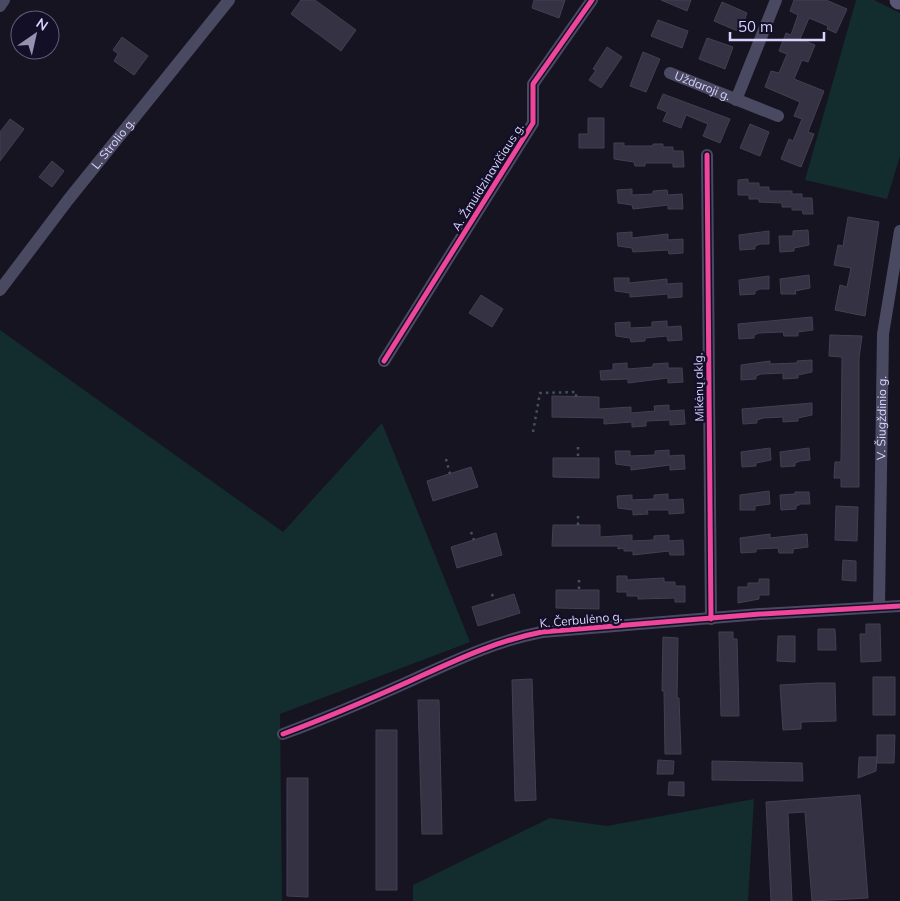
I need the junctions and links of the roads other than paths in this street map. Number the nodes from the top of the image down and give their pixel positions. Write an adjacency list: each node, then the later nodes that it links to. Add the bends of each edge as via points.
1 (4, 0): 5 (street)
2 (229, 0): 11 (street, L. Strolio g.)
3 (592, 0): 12 (street, A. Žmuidzinavičiaus g., via 533,84 533,123)
4 (776, 0): 7 (street, Uždaroji g.)
5 (0, 6)
6 (670, 73): 7 (street, Uždaroji g.)
7 (736, 100): 8 (street, Uždaroji g.)
8 (778, 116)
9 (707, 154): 15 (street, Mikėnų aklg.)
10 (900, 231): 14 (street, V. Šiugždinio g., via 884,334)
11 (0, 290)
12 (384, 361)
13 (900, 606): 14 (street, K. Čerbulėno g.)
14 (879, 607): 15 (street, K. Čerbulėno g.)
15 (711, 619): 16 (street, K. Čerbulėno g., via 542,632 512,638 340,713)
16 (283, 734)

